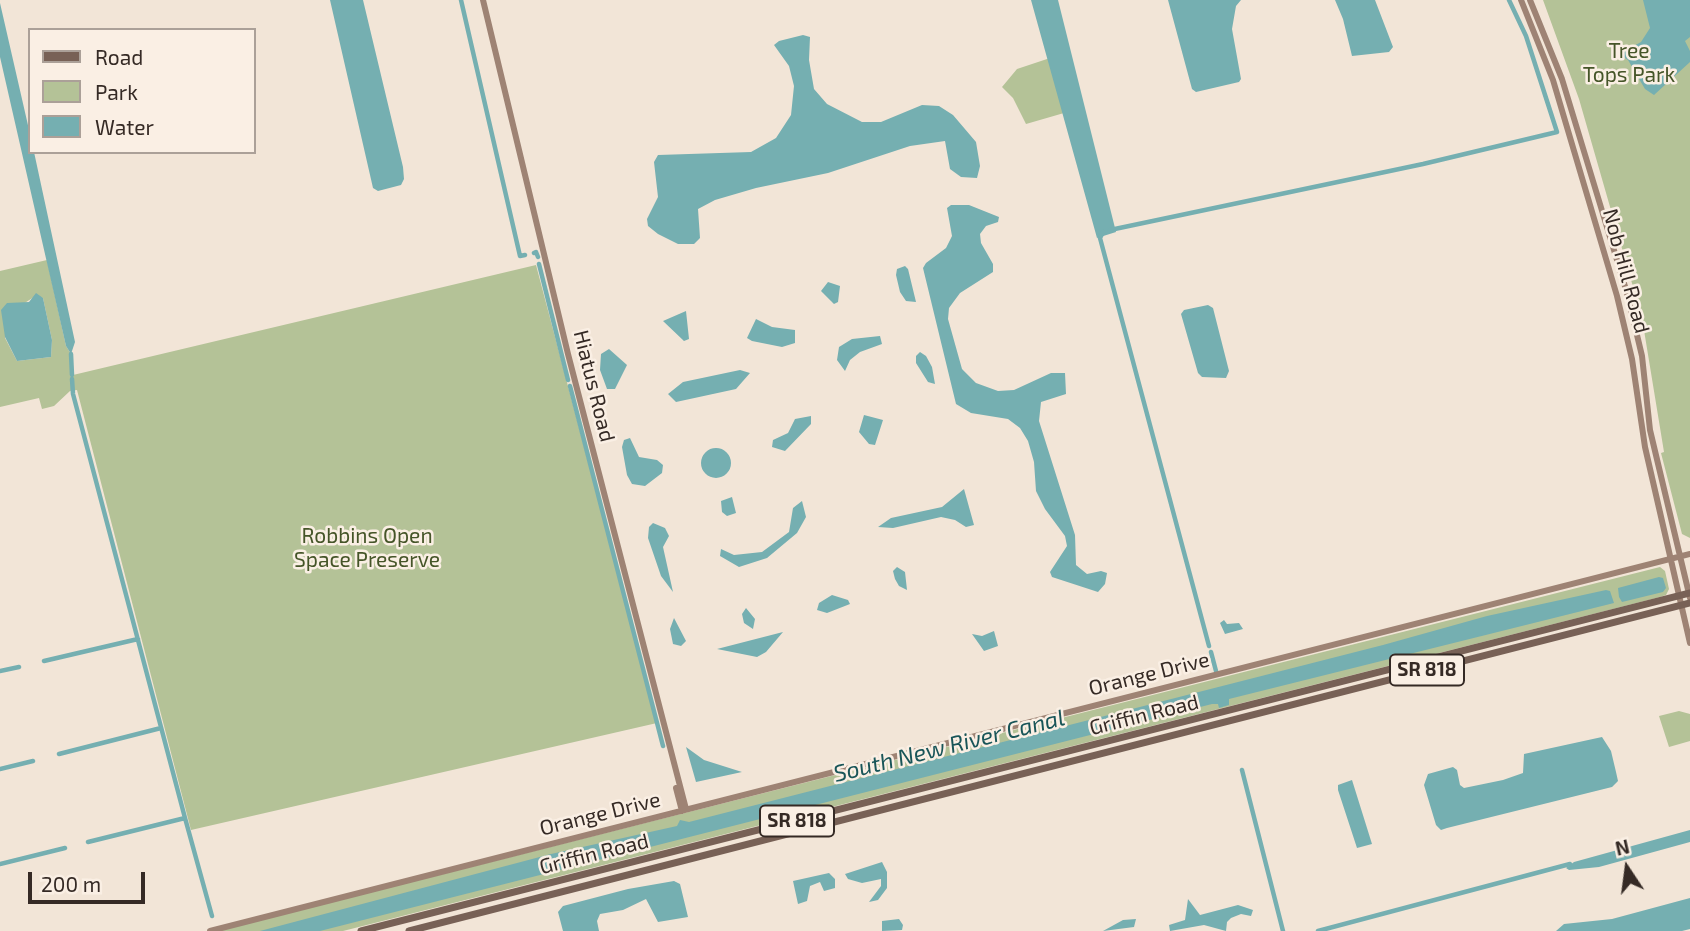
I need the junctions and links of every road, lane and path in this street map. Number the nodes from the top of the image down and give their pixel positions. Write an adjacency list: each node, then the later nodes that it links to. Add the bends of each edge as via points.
1 (483, 0): 14 (street, Hiatus Road)
2 (1521, 0): 6 (street, Nob Hill Road, via 1553,80 1617,296)
3 (1530, 0): 5 (street, Nob Hill Road, via 1559,70 1627,293 1642,356 1650,430)
4 (1690, 554): 5 (street, Orange Drive)
5 (1680, 557): 6 (street, Orange Drive); 8 (street, Nob Hill Road)
6 (1670, 559): 7 (street, Nob Hill Road); 14 (street, Orange Drive)
7 (1679, 596): 8 (main road, Griffin Road / SR 818); 9 (main road, Griffin Road / SR 818)
8 (1688, 599): 10 (street, Nob Hill Road); 12 (main road, Griffin Road / SR 818)
9 (1496, 643): 11 (main road, Griffin Road / SR 818); 12 (main road, via 1480,651)
10 (1690, 643)
11 (1457, 652): 13 (main road); 15 (main road, Griffin Road / SR 818)
12 (1479, 657): 13 (main road, Griffin Road / SR 818)
13 (1447, 665): 17 (main road, Griffin Road / SR 818)
14 (684, 810): 19 (street, Orange Drive)
15 (698, 846): 16 (main road, Griffin Road / SR 818); 17 (main road)
16 (685, 849): 18 (main road); 20 (main road, Griffin Road / SR 818)
17 (695, 858): 18 (main road, Griffin Road / SR 818)
18 (679, 862): 21 (main road, Griffin Road / SR 818)
19 (210, 931)
20 (361, 931)
21 (409, 931)

